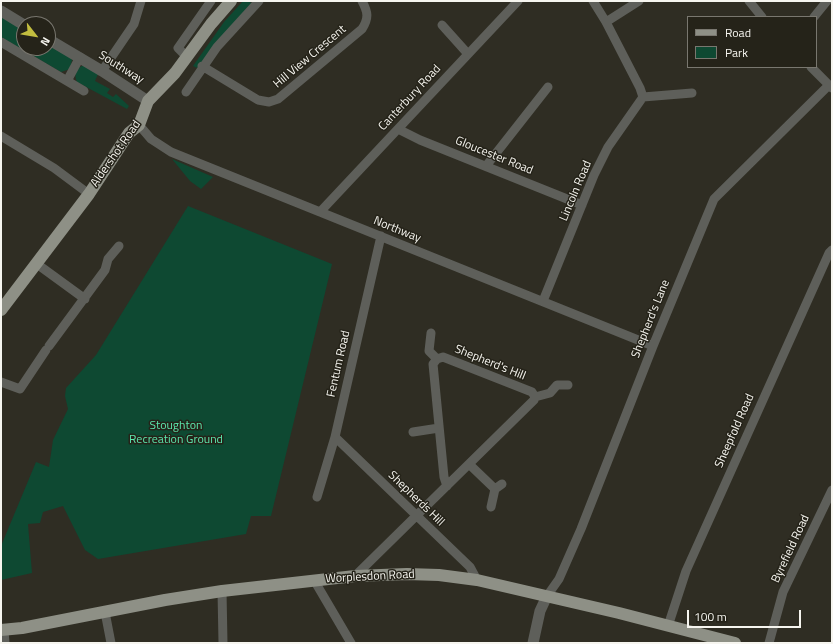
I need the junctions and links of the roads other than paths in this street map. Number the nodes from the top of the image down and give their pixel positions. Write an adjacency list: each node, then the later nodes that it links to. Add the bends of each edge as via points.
1 (141, 1): 24 (street, via 134,24)
2 (211, 1): 21 (street, via 178,48)
3 (232, 1): 21 (main road, Aldershot Road)
4 (362, 1): 22 (street, Hill View Crescent, via 368,11 367,21 362,29 278,99 269,102 258,100)
5 (518, 1): 19 (street, Canterbury Road)
6 (593, 1): 15 (street)
7 (639, 1): 15 (street)
8 (749, 1): 12 (street)
9 (827, 1): 13 (street)
10 (257, 2): 22 (street)
11 (1, 11): 14 (street)
12 (761, 16)
13 (815, 16)
14 (16, 20)
15 (606, 22): 31 (street)
16 (442, 25): 19 (street)
17 (1, 42): 25 (street)
18 (56, 44): 20 (street, Southway)
19 (468, 54): 34 (street, Canterbury Road)
20 (80, 57): 24 (street, Southway); 25 (street, Southway)
21 (187, 57): 32 (main road, Aldershot Road)
22 (202, 66): 29 (street)
23 (812, 68): 27 (street)
24 (102, 70): 32 (street, Southway)
25 (67, 81): 28 (street)
26 (548, 87): 36 (street)
27 (830, 87): 48 (street, Shepherd's Lane, via 714,199)
28 (84, 91)
29 (186, 92)
30 (692, 93): 31 (street)
31 (643, 97): 38 (street, Lincoln Road, via 608,148)
32 (148, 101): 33 (main road, Aldershot Road)
33 (139, 125): 37 (main road, Aldershot Road, via 129,133); 39 (street, Northway, via 152,139 171,152)
34 (398, 129): 36 (street, Gloucester Road); 39 (street, Canterbury Road)
35 (1, 136): 37 (street, via 54,168)
36 (486, 166): 38 (street, Gloucester Road)
37 (88, 194): 43 (main road, Aldershot Road)
38 (582, 205): 45 (street, Lincoln Road)
39 (320, 212): 40 (street, Northway)
40 (381, 236): 45 (street, Northway); 55 (street, Fentum Road)
41 (119, 246): 44 (street, via 108,259 105,270)
42 (832, 250): 68 (street, Sheepfold Road, via 770,381 686,571)
43 (37, 264): 44 (street); 46 (main road, Aldershot Road)
44 (85, 299): 50 (street, via 47,348 19,393)
45 (544, 301): 48 (street, Northway)
46 (1, 310)
47 (431, 332): 49 (street, via 429,351)
48 (653, 346): 66 (street, Shepherd's Lane, via 581,529 559,579)
49 (437, 359): 52 (street, Shepherd's Hill, via 443,357 532,392); 53 (street, Shepherd's Hill, via 433,364)
50 (1, 382)
51 (568, 385): 52 (street, via 557,385 550,393)
52 (535, 397): 56 (street)
53 (439, 428): 54 (street); 57 (street, Shepherd's Hill)
54 (413, 432)
55 (335, 437): 59 (street, Fentum Road); 61 (street, Shepherds Hill)
56 (470, 465): 57 (street); 60 (street, via 498,486)
57 (447, 486): 61 (street)
58 (832, 490): 77 (street, Byrefield Road, via 783,592)
59 (317, 497)
60 (491, 507)
61 (416, 515): 62 (street); 64 (street, Shepherds Hill, via 470,567)
62 (355, 576): 63 (main road, Worplesdon Road); 64 (main road, Worplesdon Road, via 439,575)
63 (314, 580): 65 (main road, Worplesdon Road); 74 (street)
64 (477, 580): 66 (main road, Worplesdon Road)
65 (222, 591): 67 (main road, Worplesdon Road); 73 (street)
66 (547, 596): 68 (main road, Worplesdon Road); 75 (street, via 540,611)
67 (105, 612): 69 (main road, Worplesdon Road); 72 (street)
68 (668, 626): 70 (main road, Worplesdon Road)
69 (3, 630): 71 (street)
70 (701, 639): 76 (main road, Worplesdon Road)
71 (5, 643)
72 (111, 643)
73 (223, 643)
74 (352, 643)
75 (533, 643)
76 (735, 643)
77 (770, 643)

